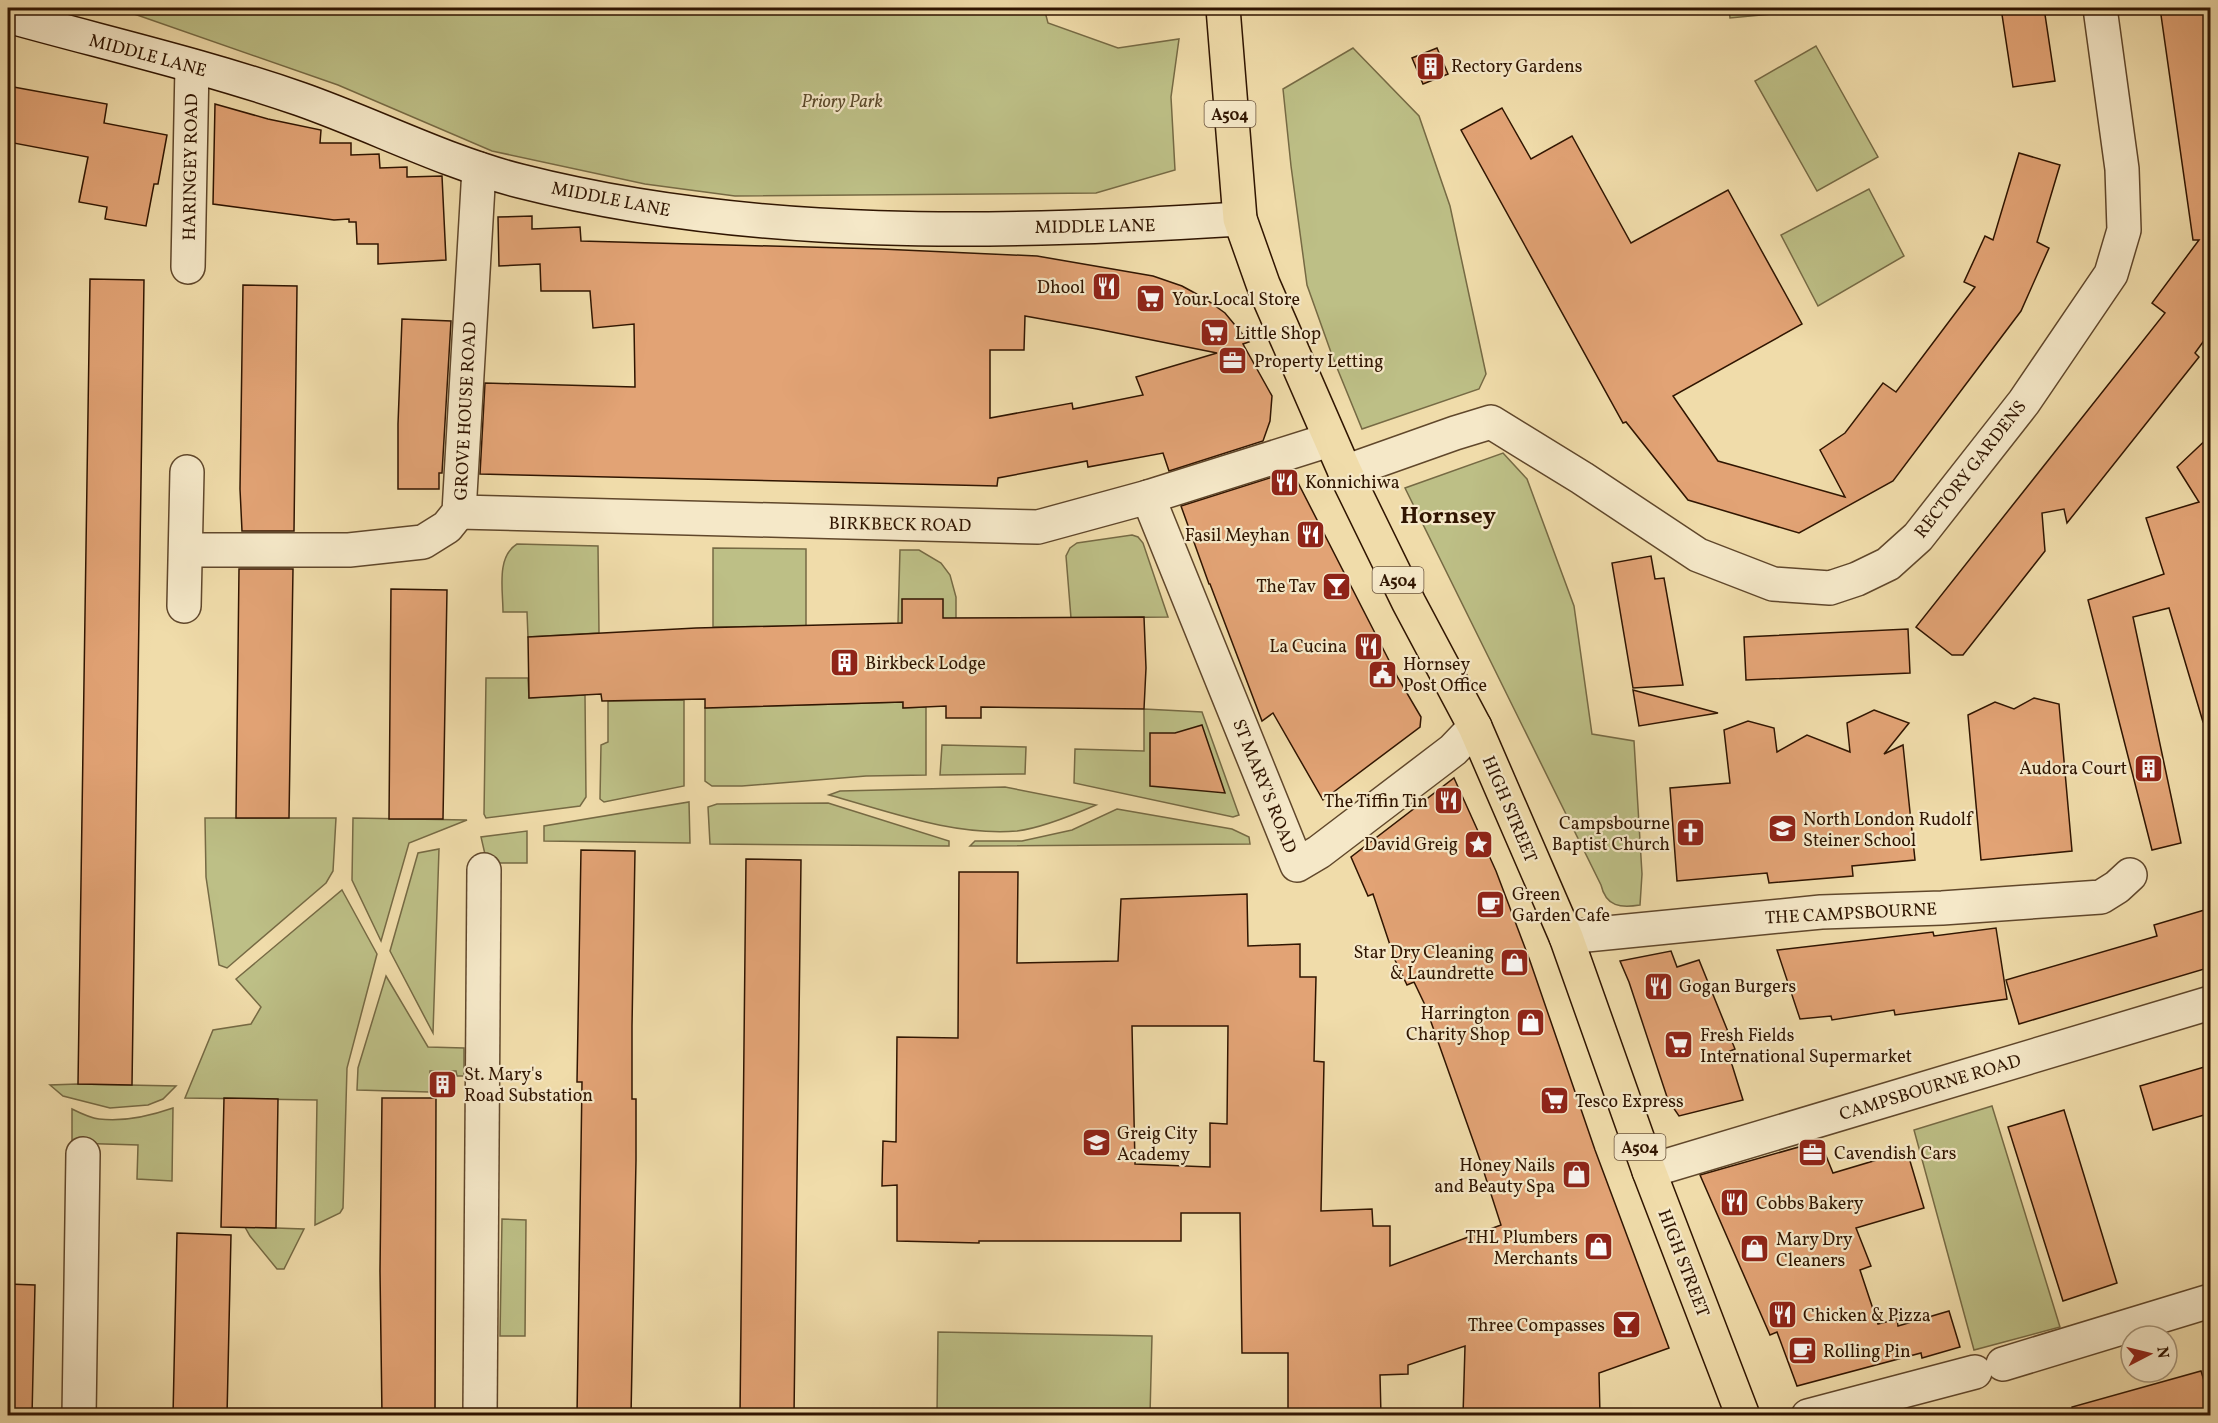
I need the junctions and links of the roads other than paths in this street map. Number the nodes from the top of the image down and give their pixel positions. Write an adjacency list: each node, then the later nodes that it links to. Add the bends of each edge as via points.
1 (1223, 8): 6 (main road, A504)
2 (2100, 8): 10 (street, RECTORY GARDENS, via 2122,169 2124,230 2111,274 2024,402 1918,537 1888,564 1830,588 1773,584 1698,555 1491,422)
3 (8, 16): 4 (street, MIDDLE LANE)
4 (192, 66): 5 (street, MIDDLE LANE, via 301,99); 7 (street, HARINGEY ROAD)
5 (479, 169): 6 (street, MIDDLE LANE, via 647,207 741,220 979,228 1134,226); 12 (street, GROVE HOUSE ROAD)
6 (1240, 219): 8 (main road, HIGH STREET / A504)
7 (188, 267)
8 (1329, 440): 10 (main road, HIGH STREET / A504); 11 (street, BIRKBECK ROAD)
9 (187, 472): 13 (street)
10 (1344, 472): 15 (main road, HIGH STREET / A504)
11 (1148, 497): 12 (street, BIRKBECK ROAD, via 1038,527); 15 (street, ST MARY'S ROAD, via 1297,866 1444,757)
12 (459, 512): 13 (street, GROVE HOUSE ROAD, via 447,527 423,542 349,550)
13 (186, 550): 14 (street)
14 (184, 606)
15 (1475, 727): 18 (main road, HIGH STREET / A504)
16 (484, 870): 24 (street)
17 (2130, 875): 18 (street, THE CAMPSBOURNE, via 2102,897 1821,912)
18 (1566, 937): 21 (main road, HIGH STREET / A504)
19 (2211, 1003): 21 (street, CAMPSBOURNE ROAD)
20 (83, 1154): 23 (street)
21 (1649, 1172): 25 (main road, HIGH STREET / A504)
22 (2211, 1301): 26 (street, via 1989,1368)
23 (79, 1416)
24 (480, 1416)
25 (1743, 1416)
26 (1808, 1416)

